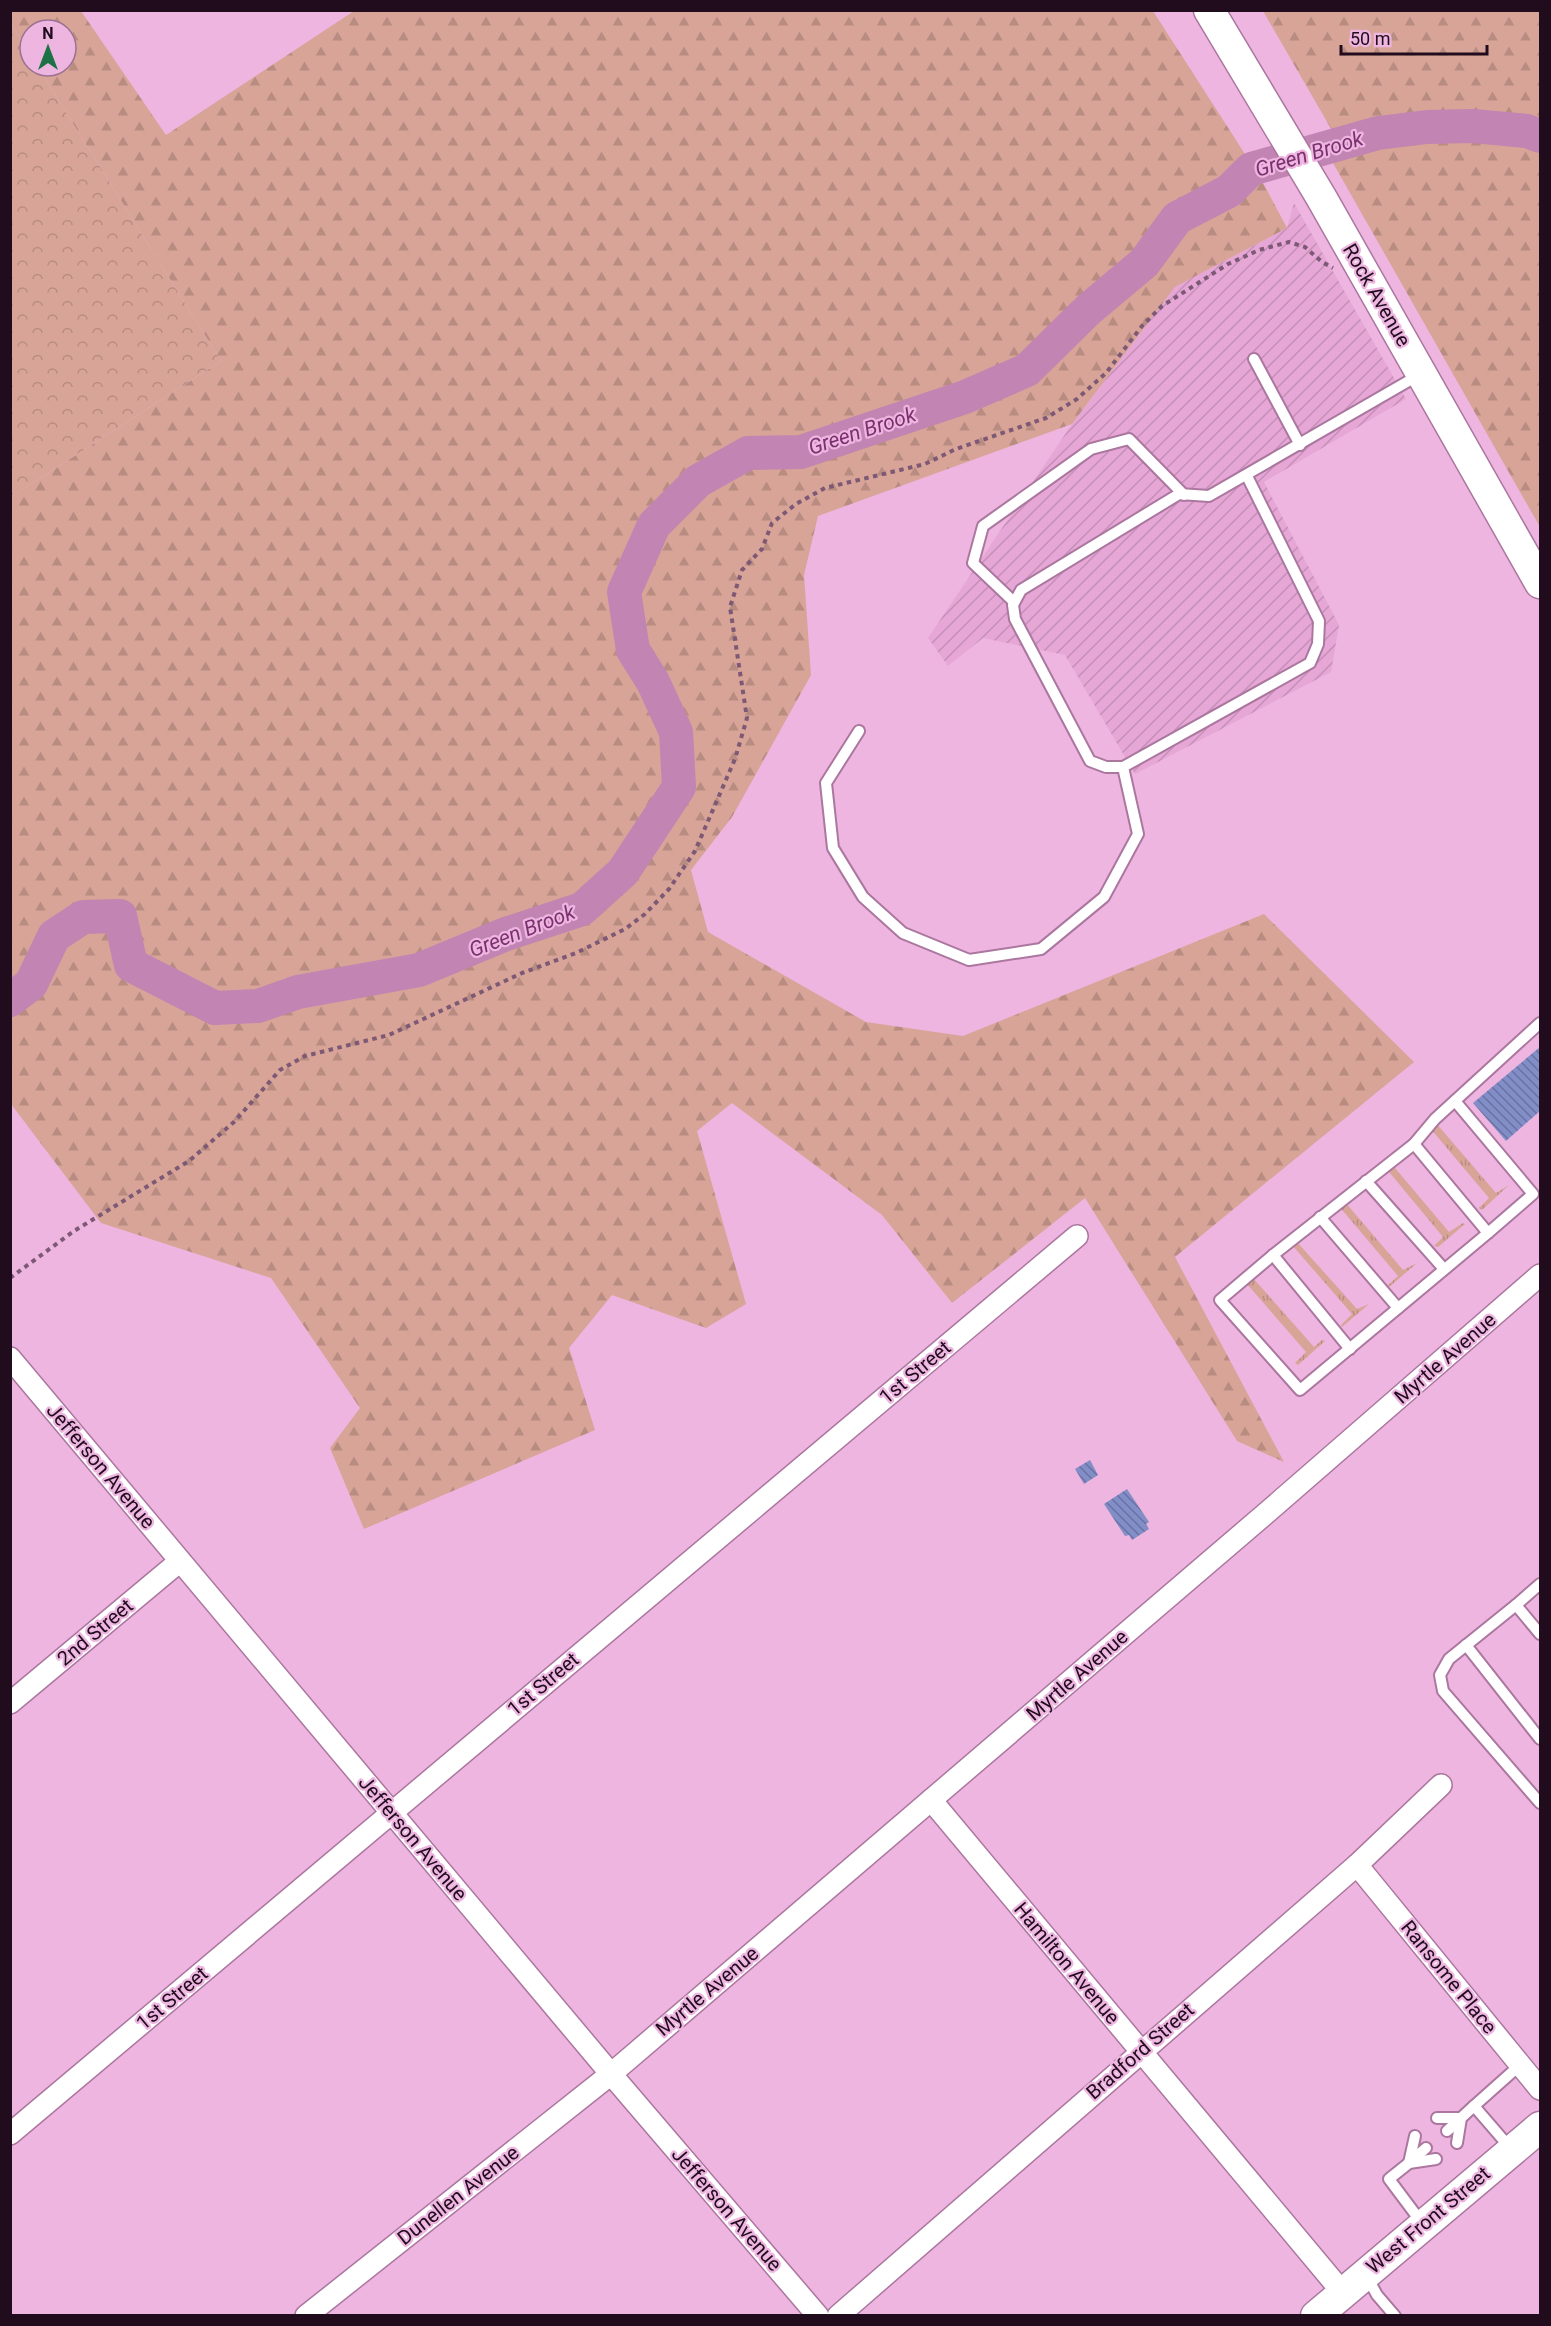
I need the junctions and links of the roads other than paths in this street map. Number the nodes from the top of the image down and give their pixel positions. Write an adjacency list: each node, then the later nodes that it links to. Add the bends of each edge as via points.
1 (1209, 10): 3 (street, Rock Avenue, via 1282,128)
2 (1254, 359): 4 (lane)
3 (1422, 374): 4 (lane); 7 (street, Rock Avenue)
4 (1300, 445): 5 (lane)
5 (1247, 476): 6 (lane, via 1209,496); 10 (lane, via 1319,621 1318,644 1310,663)
6 (1184, 495): 8 (lane, via 1179,494 1021,590); 8 (lane, via 1129,439 1091,449 983,526 974,563)
7 (1540, 583)
8 (1014, 602): 10 (lane, via 1015,619 1090,761 1106,767)
9 (859, 731): 10 (lane, via 826,783 833,848 863,897 903,933 969,960 1041,949 1104,897 1138,834)
10 (1123, 767)
11 (1540, 1023): 12 (lane)
12 (1455, 1101): 13 (lane); 16 (lane, via 1533,1194)
13 (1414, 1143): 14 (lane); 16 (lane)
14 (1366, 1181): 15 (lane); 19 (lane)
15 (1320, 1217): 18 (lane); 21 (lane)
16 (1488, 1233): 19 (lane)
17 (1077, 1236): 34 (street, 1st Street)
18 (1274, 1255): 22 (lane); 22 (lane, via 1220,1300 1300,1389)
19 (1444, 1269): 21 (lane)
20 (1540, 1275): 32 (street, Myrtle Avenue)
21 (1398, 1308): 22 (lane)
22 (1350, 1349)
23 (10, 1358): 24 (street, Jefferson Avenue)
24 (180, 1561): 29 (street, 2nd Street); 34 (street, Jefferson Avenue)
25 (1540, 1584): 26 (lane)
26 (1516, 1605): 27 (lane); 28 (lane)
27 (1540, 1634)
28 (1466, 1646): 30 (lane); 33 (lane, via 1449,1659 1440,1675 1443,1691)
29 (10, 1703)
30 (1540, 1739)
31 (1441, 1785): 35 (street, Bradford Street)
32 (931, 1800): 36 (street, Hamilton Avenue); 38 (street, Myrtle Avenue)
33 (1540, 1803)
34 (391, 1812): 38 (street, Jefferson Avenue); 45 (street, 1st Street)
35 (1357, 1865): 36 (street, Bradford Street); 37 (street, Ransome Place)
36 (1140, 2051): 54 (street, Hamilton Avenue); 57 (street, Bradford Street)
37 (1520, 2065): 39 (street, Ransome Place); 40 (lane)
38 (610, 2073): 55 (street, Dunellen Avenue); 56 (street, Jefferson Avenue)
39 (1540, 2089)
40 (1474, 2106): 42 (lane); 49 (lane)
41 (1437, 2118): 42 (lane)
42 (1461, 2118): 44 (lane); 47 (lane)
43 (1540, 2127): 49 (street, West Front Street)
44 (1447, 2131)
45 (10, 2134)
46 (1415, 2136): 51 (lane)
47 (1457, 2143)
48 (1426, 2148): 51 (lane)
49 (1512, 2150): 52 (street, West Front Street)
50 (1436, 2159): 51 (lane)
51 (1408, 2163): 52 (lane, via 1389,2179)
52 (1423, 2224): 53 (street, West Front Street)
53 (1364, 2272): 54 (street, West Front Street); 59 (lane)
54 (1342, 2293): 58 (street, West Front Street)
55 (306, 2316)
56 (818, 2316)
57 (838, 2316)
58 (1316, 2316)
59 (1395, 2316)

